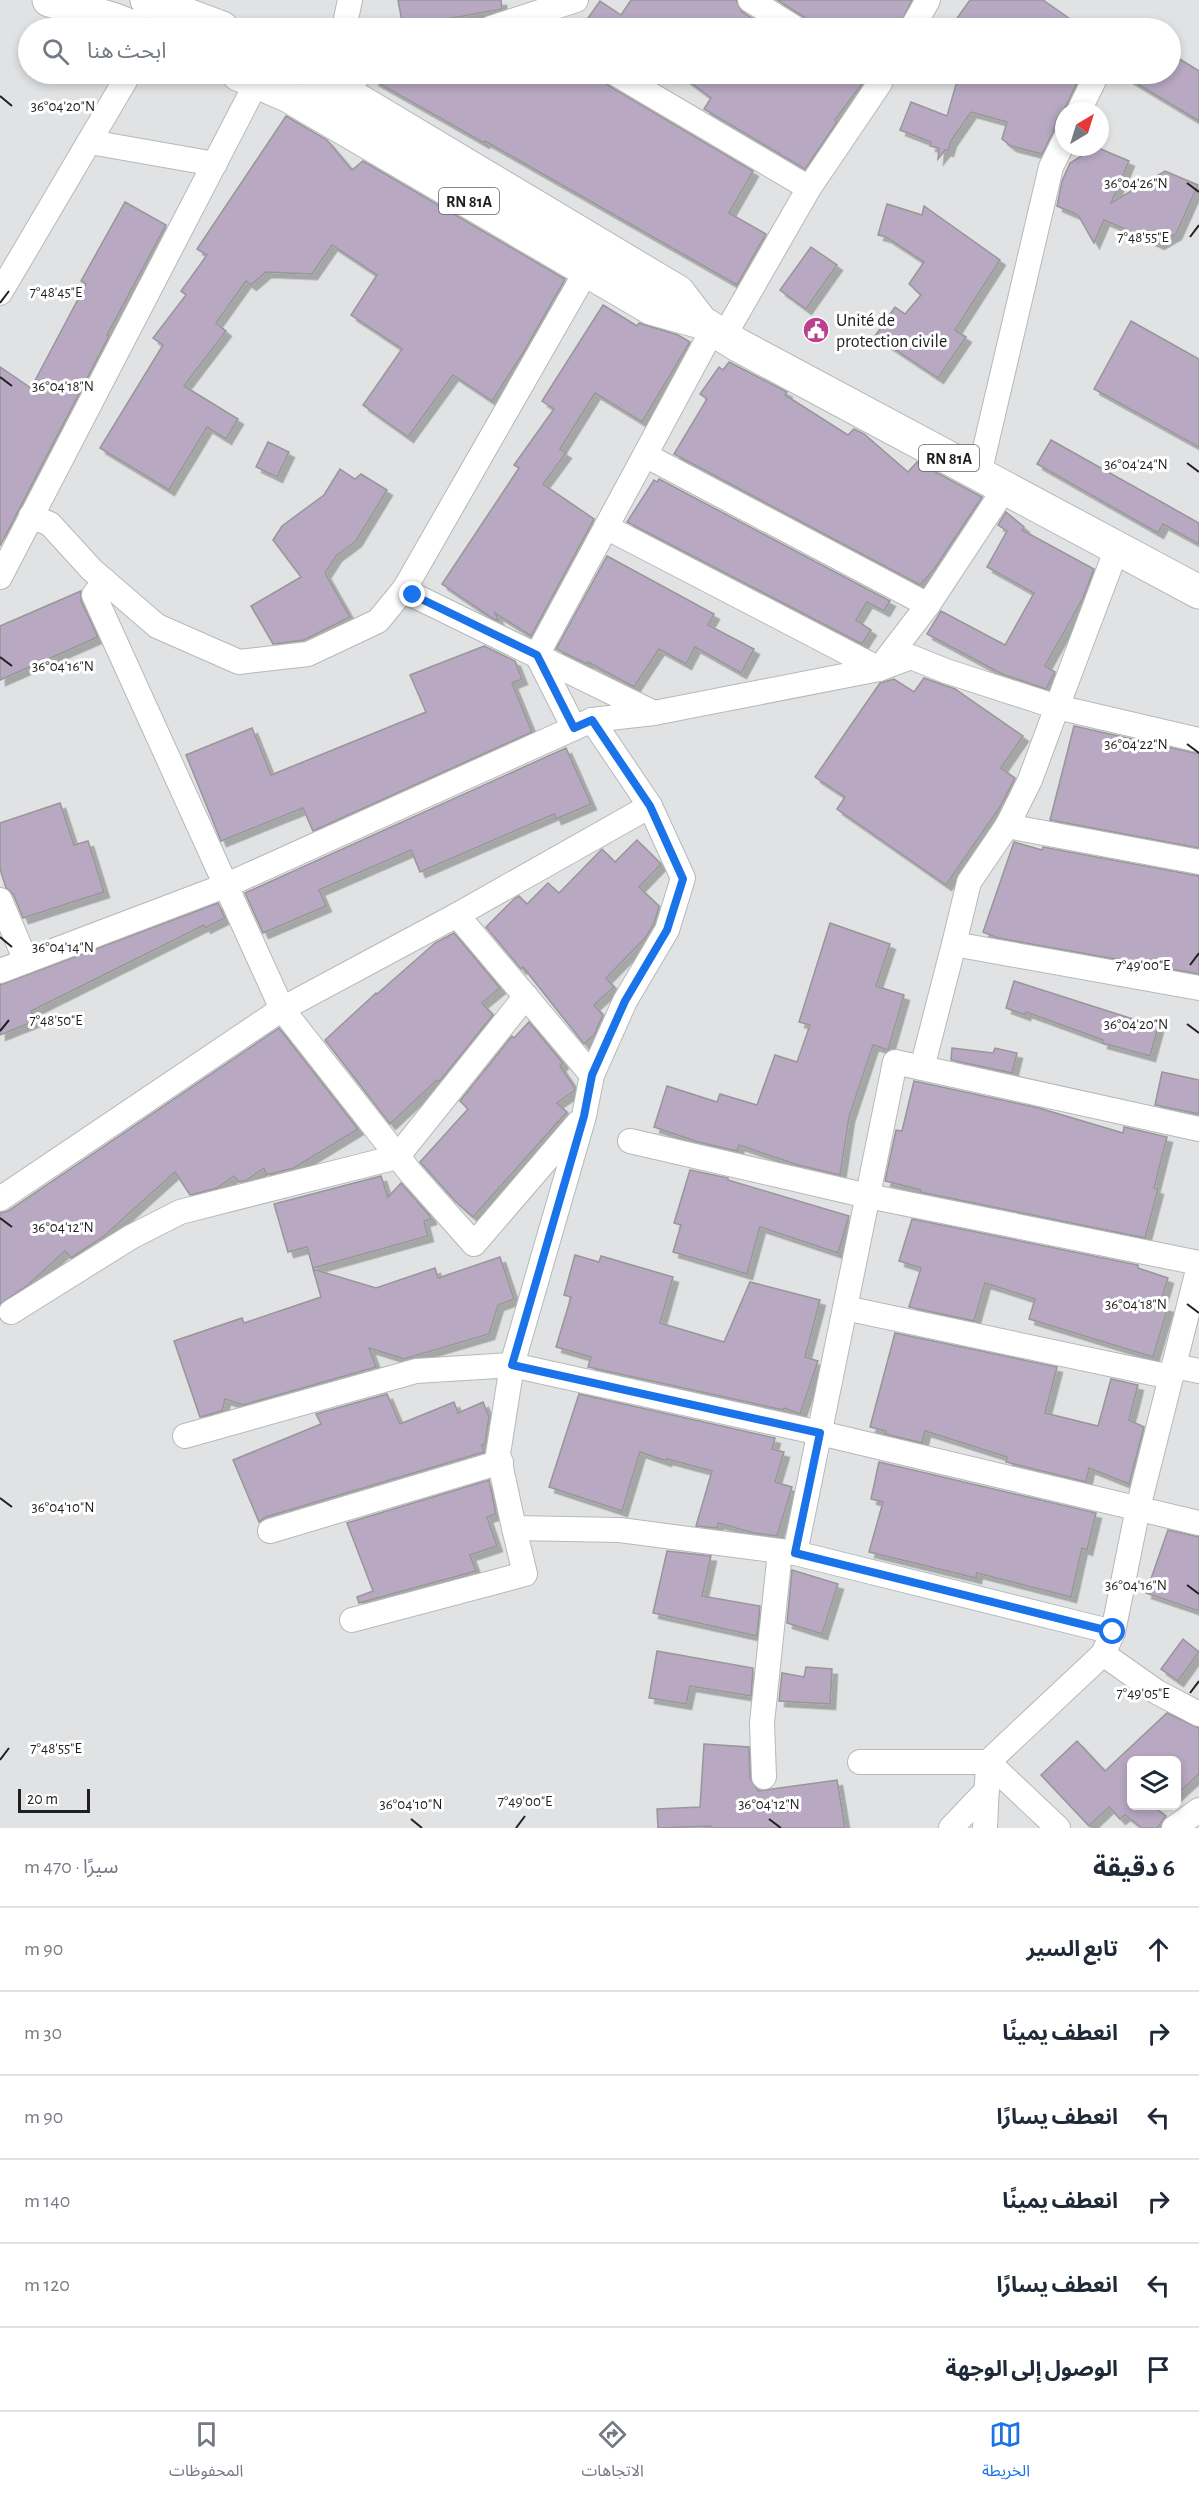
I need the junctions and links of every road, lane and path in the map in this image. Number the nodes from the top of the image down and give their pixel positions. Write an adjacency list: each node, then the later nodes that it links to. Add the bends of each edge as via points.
1 (49, 0): 7 (main road)
2 (147, 0): 8 (main road)
3 (350, 0): 9 (street)
4 (576, 0): 10 (street)
5 (750, 0): 11 (street)
6 (928, 0): 12 (street)
7 (108, 18)
8 (195, 18)
9 (346, 18)
10 (541, 18)
11 (779, 18)
12 (918, 18)
13 (123, 84): 21 (street)
14 (249, 84): 23 (street)
15 (267, 84): 25 (main road, RN 81A)
16 (349, 84): 27 (main road, RN 81A, via 678,292)
17 (633, 84): 24 (street)
18 (872, 84): 24 (street)
19 (1092, 84): 20 (street)
20 (1083, 102)
21 (90, 142): 23 (street); 26 (street)
22 (1056, 156): 29 (street, via 1051,167)
23 (215, 164): 30 (street)
24 (809, 188): 27 (street)
25 (587, 270): 27 (main road, RN 81A, via 651,308); 35 (street)
26 (0, 293)
27 (713, 329): 28 (street); 29 (main road, RN 81A)
28 (645, 455): 31 (street); 37 (street)
29 (992, 481): 32 (main road, RN 81A); 37 (street)
30 (32, 516): 33 (street); 34 (street, via 50,524)
31 (606, 527): 38 (street); 39 (street)
32 (1117, 548): 36 (main road, RN 81A); 40 (street)
33 (0, 577)
34 (105, 581): 35 (street, via 157,626 239,662 308,654 378,621); 47 (street, via 94,595)
35 (405, 588): 38 (street)
36 (1199, 592)
37 (928, 605): 39 (street)
38 (537, 655): 41 (street); 42 (street)
39 (879, 669): 40 (street, via 911,657); 41 (street)
40 (1058, 707): 43 (street); 45 (street, via 1030,780)
41 (654, 713): 42 (street)
42 (583, 724): 44 (street); 47 (street)
43 (1199, 740)
44 (650, 806): 49 (street); 57 (street, via 683,879 667,930 625,1001)
45 (1007, 826): 46 (street); 50 (street, via 969,882)
46 (1199, 862)
47 (227, 885): 51 (street); 55 (street)
48 (0, 900): 51 (street)
49 (457, 915): 54 (street); 55 (street)
50 (954, 944): 53 (street); 56 (street)
51 (26, 961): 52 (street)
52 (0, 971)
53 (1199, 988)
54 (526, 996): 57 (street); 61 (street)
55 (282, 1009): 61 (street); 63 (street)
56 (922, 1068): 59 (street); 62 (street, via 895,1062)
57 (592, 1075): 58 (street)
58 (584, 1116): 61 (street, via 474,1244); 67 (street)
59 (1199, 1129)
60 (630, 1141): 62 (street)
61 (397, 1157): 66 (street, via 180,1212 131,1237)
62 (868, 1196): 64 (street); 65 (street)
63 (0, 1199)
64 (1199, 1264): 69 (street)
65 (845, 1308): 69 (street); 70 (street)
66 (11, 1312)
67 (512, 1365): 70 (street); 71 (street, via 416,1371); 72 (street, via 498,1454)
68 (1199, 1371): 69 (street)
69 (1172, 1372): 73 (street)
70 (820, 1433): 73 (street); 77 (street)
71 (185, 1436)
72 (501, 1462): 75 (street); 76 (street)
73 (1138, 1508): 74 (street); 79 (street)
74 (1199, 1523)
75 (514, 1528): 77 (street, via 620,1530); 78 (street, via 525,1574)
76 (270, 1531)
77 (787, 1552): 79 (street); 84 (street, via 762,1723)
78 (352, 1620)
79 (1113, 1632): 80 (street)
80 (1103, 1654): 81 (street, via 1157,1692); 83 (street)
81 (1199, 1714)
82 (860, 1762): 83 (street)
83 (988, 1762): 85 (street); 89 (street)
84 (764, 1777)
85 (987, 1790): 87 (street); 88 (street)
86 (1199, 1810): 90 (street)
87 (951, 1828)
88 (985, 1828)
89 (1058, 1828)
90 (1174, 1828)

